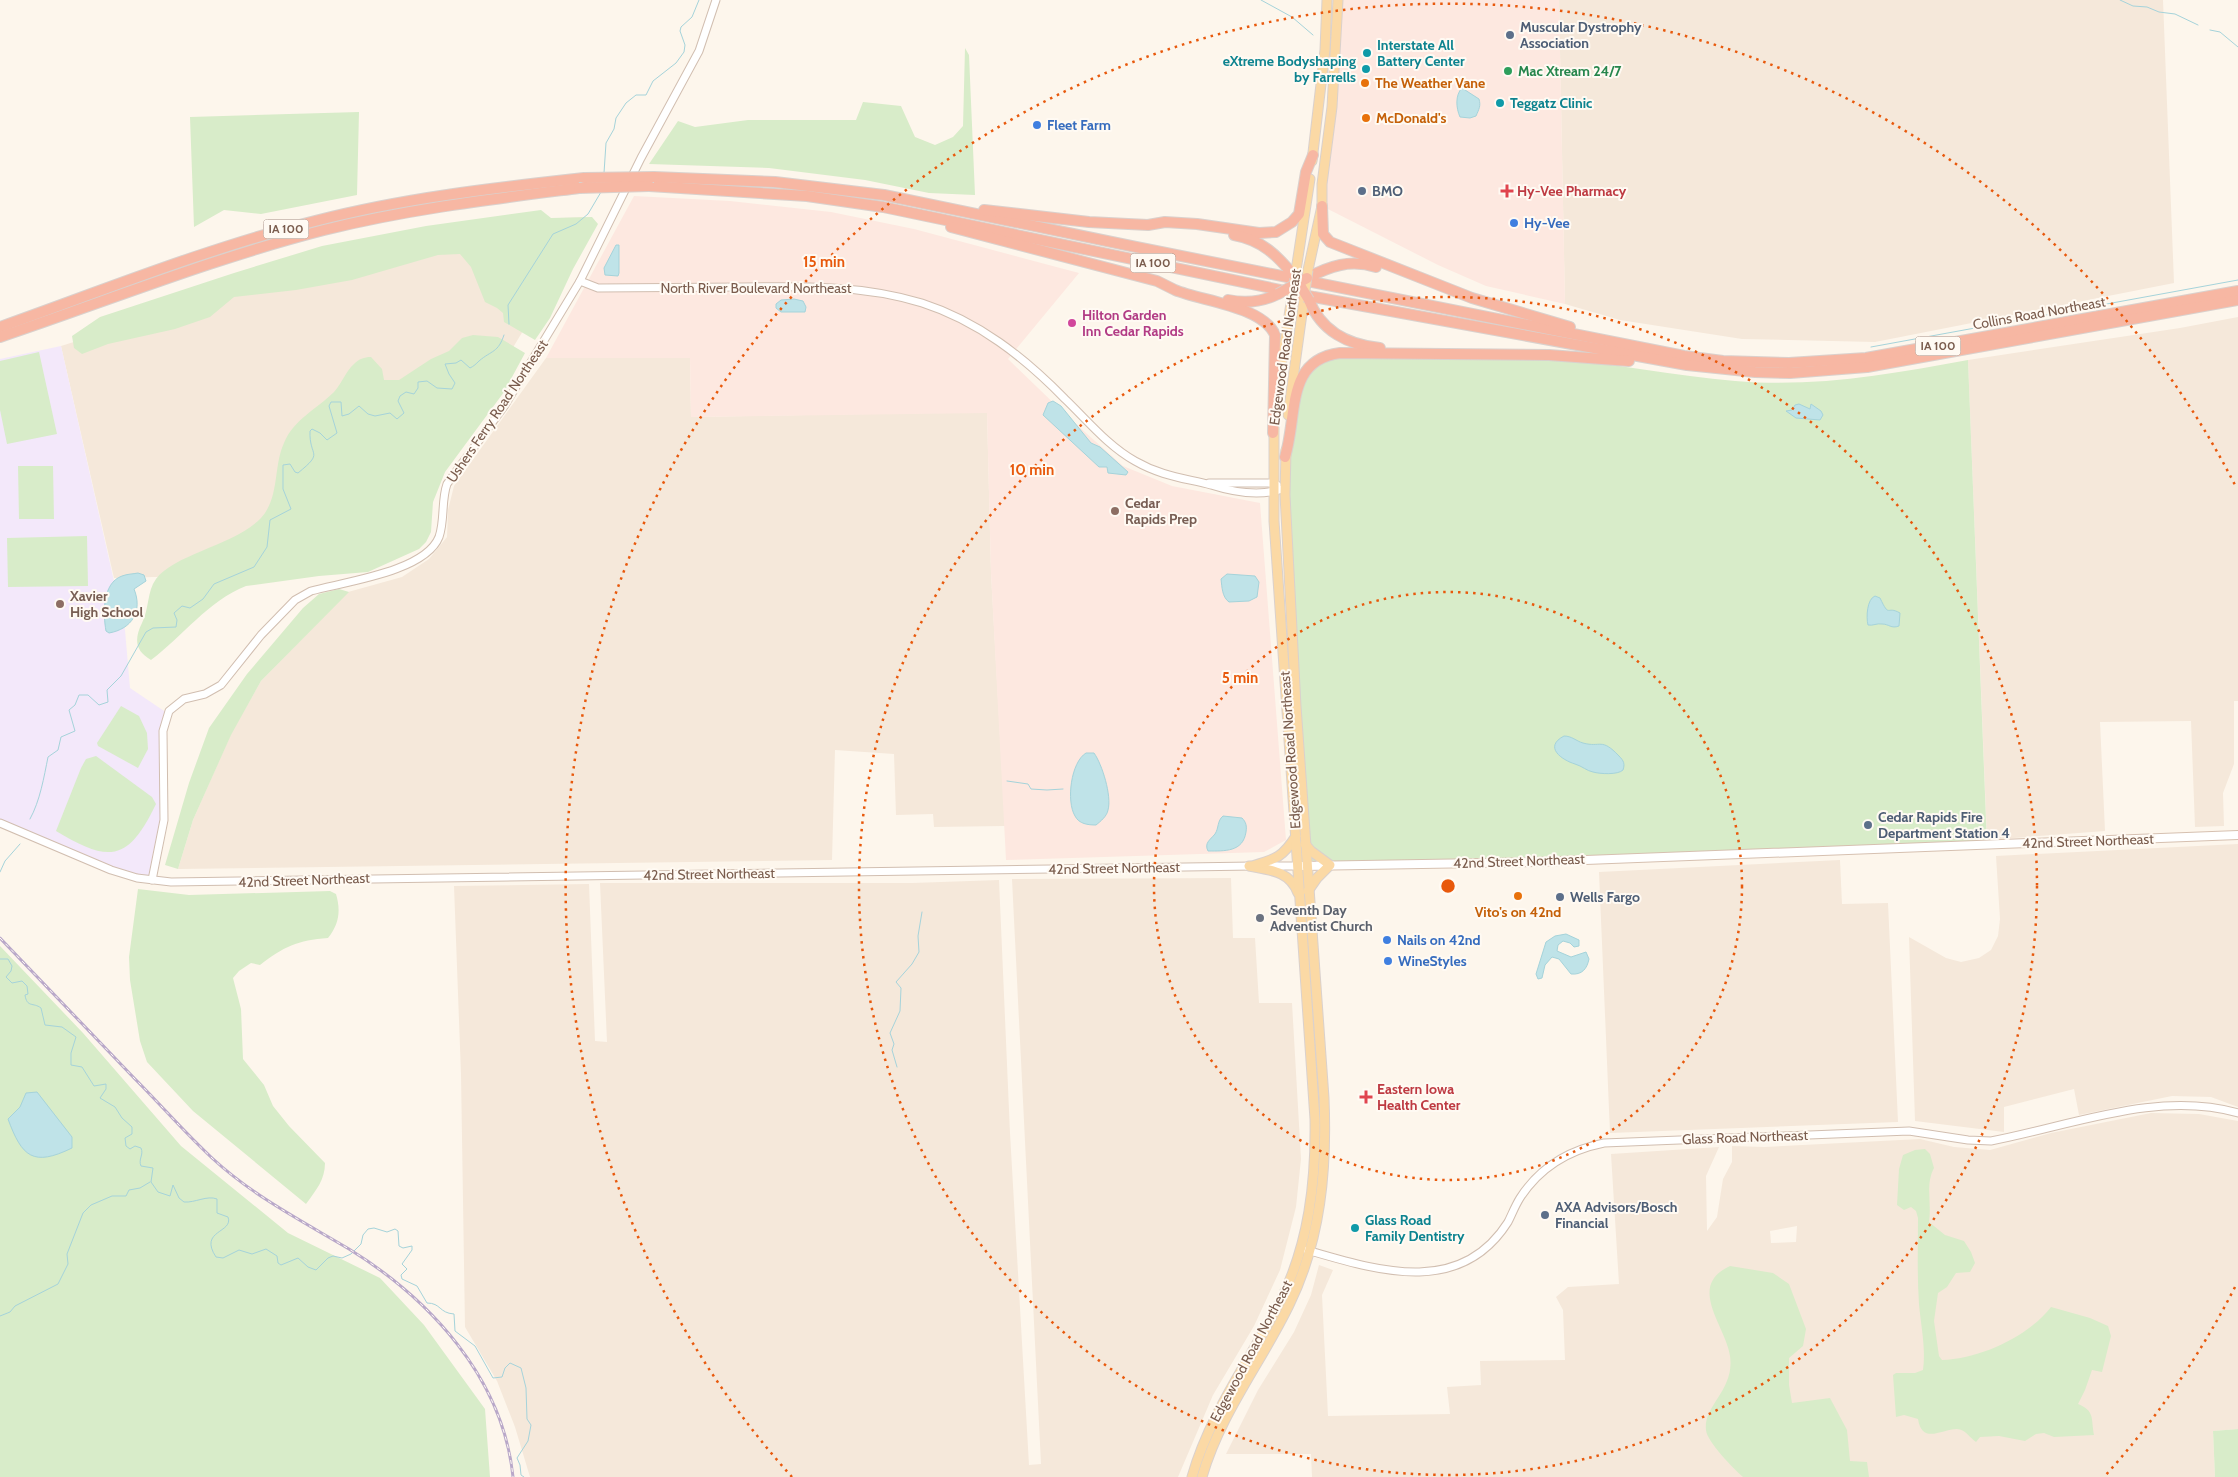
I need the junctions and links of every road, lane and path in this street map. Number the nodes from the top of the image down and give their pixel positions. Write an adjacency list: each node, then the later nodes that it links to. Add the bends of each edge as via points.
1 (716, 0): 11 (street, Ushers Ferry Road Northeast, via 698,51)
2 (1327, 0): 4 (main road, Edgewood Road Northeast, via 1325,50)
3 (1338, 0): 8 (main road, Edgewood Road Northeast)
4 (1313, 155): 9 (highway, via 1306,172 1299,214 1276,232 1165,222); 13 (main road, Edgewood Road Northeast)
5 (652, 181): 6 (highway, IA 100, via 775,182); 7 (highway, IA 100); 16 (highway, IA 100, bridge, via 584,178 395,202 231,246); 17 (highway, IA 100, bridge, via 442,206 324,230 236,256)
6 (884, 195): 9 (highway, via 1051,218); 18 (highway, IA 100)
7 (841, 200): 12 (highway); 20 (highway, Collins Road Northeast / IA 100, via 1314,296 1654,360 1723,370)
8 (1322, 206): 10 (highway, via 1323,234 1330,242); 13 (main road, Edgewood Road Northeast)
9 (1148, 225): 13 (highway, via 1245,237 1268,247)
10 (1422, 280): 13 (highway, via 1357,263 1338,265); 18 (highway, via 1488,304)
11 (580, 281): 23 (street, North River Boulevard Northeast, via 598,288 844,288 922,303 962,320 1004,344 1050,383 1108,441 1135,461 1177,479 1224,489); 31 (street, Ushers Ferry Road Northeast, via 505,405 447,484 442,499 441,528 433,547 381,575 302,595 261,635 221,685 205,694 184,699 169,711 163,731 164,820)
12 (1157, 281): 13 (highway, bridge, via 1236,302 1266,300); 21 (highway, via 1175,290 1249,313 1273,330)
13 (1303, 284): 19 (highway, via 1315,313 1346,341 1390,349); 21 (main road, Edgewood Road Northeast, via 1279,378); 22 (main road, Edgewood Road Northeast)
14 (2238, 291): 18 (highway, Collins Road Northeast / IA 100, via 1841,361 1723,361)
15 (2238, 300): 20 (highway, Collins Road Northeast / IA 100, via 1900,362 1841,370)
16 (0, 327)
17 (0, 337)
18 (1636, 346)
19 (1478, 354): 20 (highway, via 1603,358 1752,375); 22 (highway, via 1340,353 1315,360 1302,376 1297,390 1291,439)
20 (1790, 372)
21 (1273, 433): 23 (main road, Edgewood Road Northeast)
22 (1285, 457): 23 (main road, Edgewood Road Northeast)
23 (1277, 489): 26 (main road, Edgewood Road Northeast); 27 (main road, Edgewood Road Northeast, via 1291,605)
24 (0, 823): 31 (street, 42nd Street Northeast, via 111,870)
25 (2238, 835): 28 (main road, 42nd Street Northeast, via 1534,862)
26 (1296, 836): 29 (main road, via 1281,856); 30 (main road, Edgewood Road Northeast)
27 (1305, 844): 28 (main road); 30 (main road, Edgewood Road Northeast)
28 (1330, 865): 30 (main road, 42nd Street Northeast); 32 (main road)
29 (1249, 866): 30 (street, 42nd Street Northeast); 31 (street, 42nd Street Northeast, via 240,882); 33 (main road, via 1284,875 1293,883)
30 (1302, 866): 32 (main road, Edgewood Road Northeast); 33 (main road, Edgewood Road Northeast)
31 (152, 880)
32 (1308, 891): 35 (main road, Edgewood Road Northeast, via 1326,1154 1320,1208)
33 (1300, 898): 35 (main road, Edgewood Road Northeast, via 1316,1150)
34 (2238, 1113): 35 (street, Glass Road Northeast, via 2196,1105 2154,1107 1991,1142 1909,1131 1604,1143 1575,1151 1546,1168 1520,1198 1493,1241 1482,1251 1457,1264 1410,1274)
35 (1306, 1249): 36 (main road, Edgewood Road Northeast); 37 (main road, Edgewood Road Northeast, via 1290,1304)
36 (1250, 1356): 37 (main road, via 1245,1375); 38 (main road, Edgewood Road Northeast, via 1216,1415)
37 (1247, 1380): 39 (main road, Edgewood Road Northeast, via 1216,1437)
38 (1192, 1477)
39 (1202, 1477)

